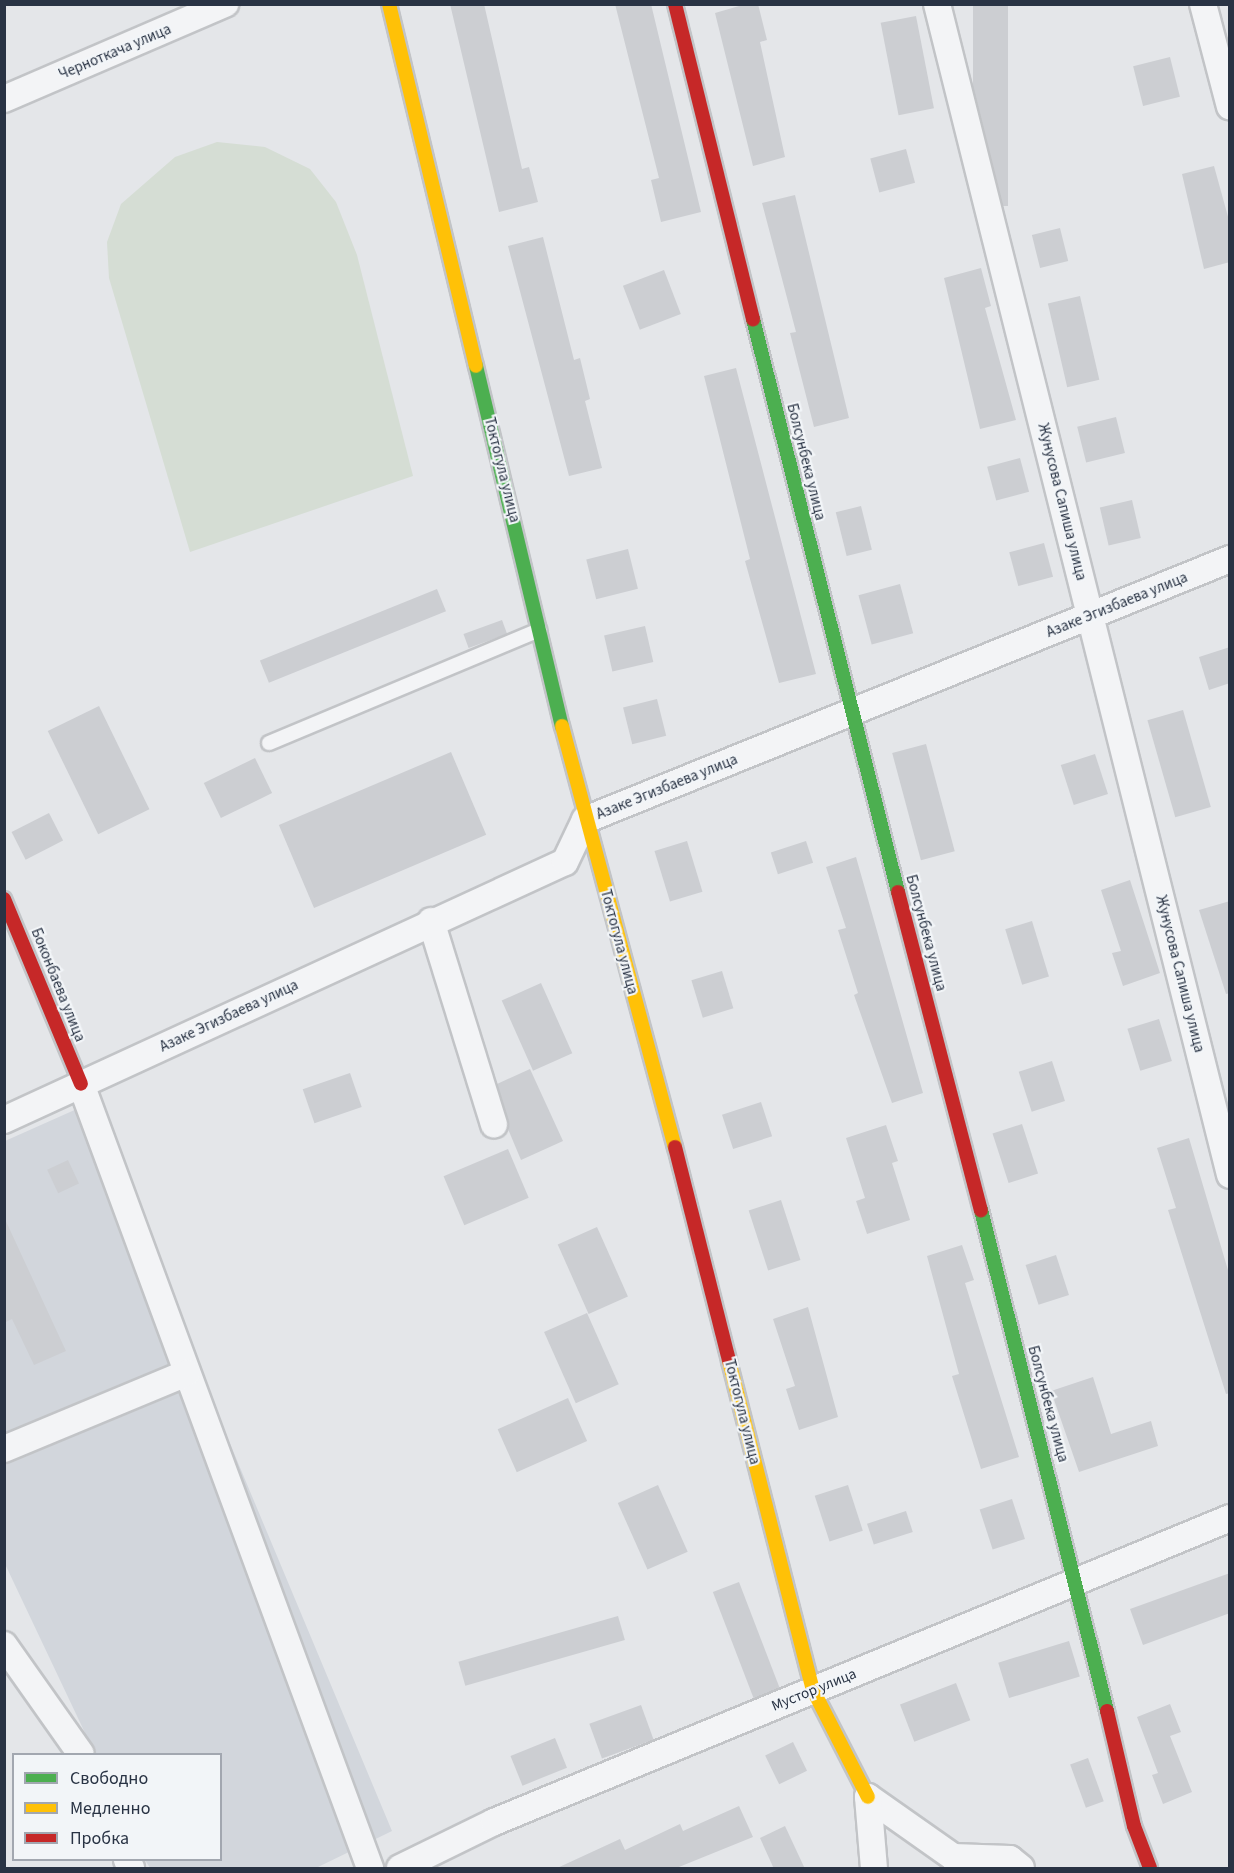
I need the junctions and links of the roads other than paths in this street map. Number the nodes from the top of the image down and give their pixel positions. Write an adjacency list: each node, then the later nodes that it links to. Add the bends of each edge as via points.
1 (225, 4): 6 (street, Черноткача улица)
2 (389, 4): 10 (street, Токтогула улица)
3 (675, 4): 11 (street, Болсунбека улица)
4 (937, 4): 9 (street, Жунусова Сапиша улица)
5 (1203, 4): 7 (street)
6 (4, 99)
7 (1230, 107)
8 (1230, 559): 9 (street, Азаке Эгизбаева улица)
9 (1091, 615): 11 (street, Азаке Эгизбаева улица); 19 (street, Жунусова Сапиша улица)
10 (541, 629): 12 (lane); 13 (street, Токтогула улица)
11 (851, 712): 13 (street, Азаке Эгизбаева улица); 23 (street, Болсунбека улица)
12 (268, 743)
13 (585, 820): 15 (street, Азаке Эгизбаева улица, via 565,862); 25 (street, Токтогула улица, via 686,1190)
14 (4, 899): 16 (street, Боконбаева улица)
15 (431, 921): 16 (street, Азаке Эгизбаева улица); 18 (street)
16 (81, 1084): 17 (street, Азаке Эгизбаева улица); 20 (street)
17 (4, 1120)
18 (494, 1124)
19 (1230, 1175)
20 (187, 1373): 21 (street); 28 (street)
21 (4, 1449)
22 (1230, 1518): 23 (street, Мустор улица)
23 (1077, 1581): 25 (street, Мустор улица); 32 (street, Болсунбека улица, via 1134,1826)
24 (4, 1645): 26 (street)
25 (813, 1690): 27 (street, Токтогула улица); 29 (street, Мустор улица, via 494,1822)
26 (80, 1753)
27 (868, 1797): 30 (street, Токтогула улица); 31 (street, via 953,1857 1010,1859)
28 (370, 1869)
29 (400, 1869)
30 (874, 1869)
31 (1021, 1869)
32 (1150, 1869)

